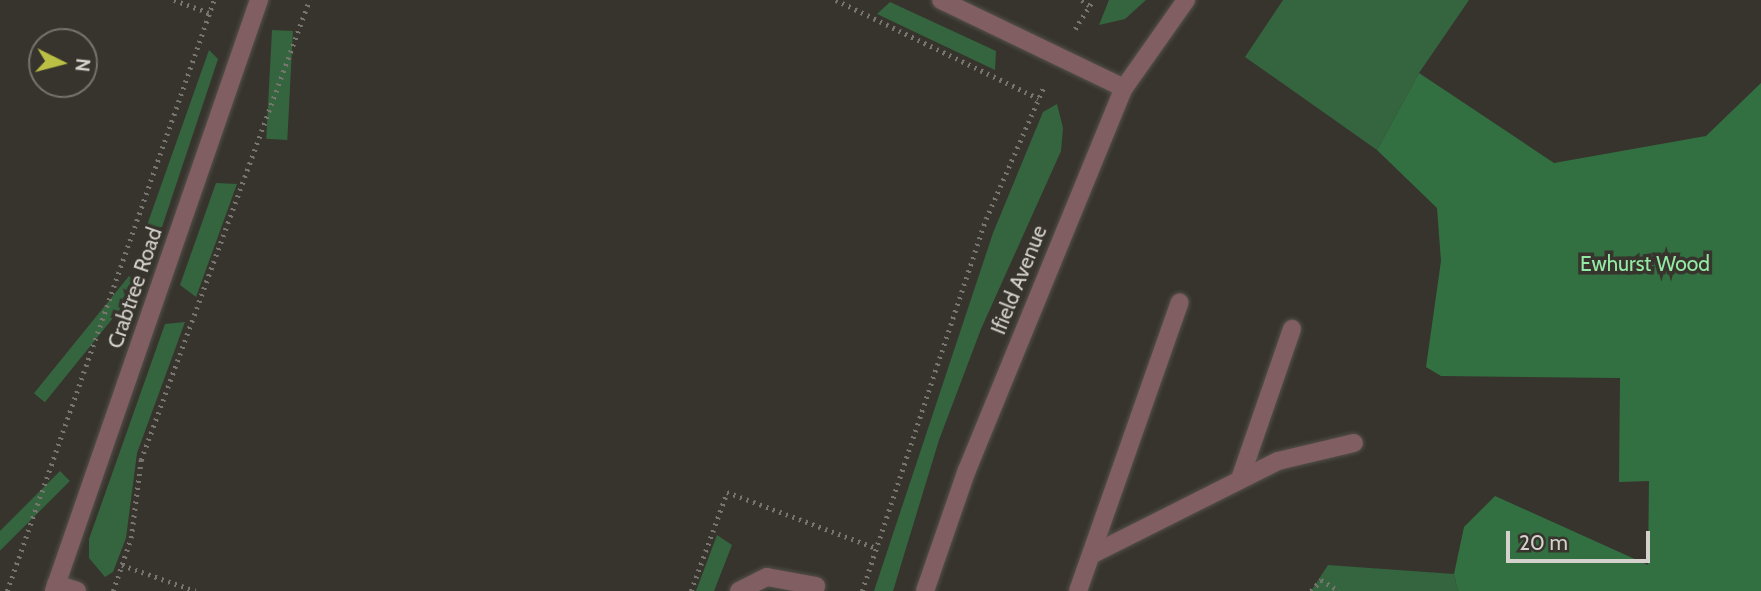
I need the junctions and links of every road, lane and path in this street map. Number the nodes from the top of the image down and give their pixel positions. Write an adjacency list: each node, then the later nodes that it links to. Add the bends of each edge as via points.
1 (174, 0): 10 (path)
2 (214, 0): 10 (path)
3 (259, 0): 22 (street, Crabtree Road)
4 (309, 0): 20 (path, via 141,460)
5 (836, 0): 13 (path)
6 (941, 0): 11 (street)
7 (1082, 0): 9 (path)
8 (1186, 0): 12 (street, Ifield Avenue)
9 (1091, 3): 11 (path)
10 (209, 13): 23 (path)
11 (1057, 58): 12 (street); 13 (path)
12 (1124, 88): 30 (street, Ifield Avenue, via 967,470)
13 (1038, 98): 18 (path, via 986,219)
14 (1180, 302): 19 (street)
15 (1292, 329): 17 (street)
16 (1354, 443): 17 (street, via 1278,461)
17 (1240, 479): 19 (street)
18 (876, 548): 27 (path, via 727,492); 29 (path)
19 (1091, 555): 31 (street)
20 (122, 565): 25 (path); 26 (path)
21 (816, 586): 28 (street, via 768,577)
22 (55, 587): 24 (street)
23 (6, 591)
24 (77, 591)
25 (113, 591)
26 (195, 591)
27 (691, 591)
28 (740, 591)
29 (862, 591)
30 (925, 591)
31 (1078, 591)
32 (1311, 591): 33 (path, via 1321,580)
33 (1339, 591)

